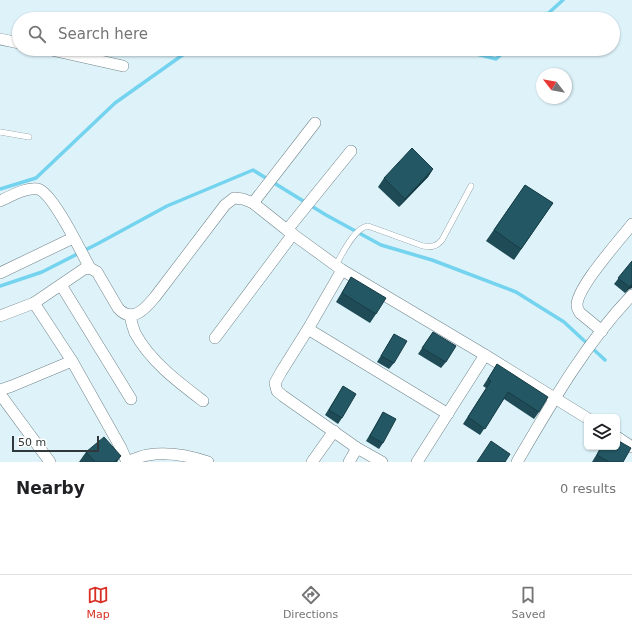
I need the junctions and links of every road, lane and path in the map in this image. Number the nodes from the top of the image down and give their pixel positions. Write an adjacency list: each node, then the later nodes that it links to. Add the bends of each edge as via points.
1 (0, 39): 2 (street)
2 (12, 42)
3 (78, 56): 4 (street)
4 (123, 66)
5 (315, 123): 11 (street)
6 (0, 132): 7 (lane)
7 (29, 137)
8 (351, 151): 13 (street, via 302,212)
9 (471, 186): 15 (lane, via 438,245 423,246 368,226 363,227 352,240)
10 (0, 201): 14 (street, via 28,189 38,190 55,206)
11 (253, 202): 13 (street); 21 (street, via 234,198 225,205 152,301 144,310)
12 (632, 224): 24 (street, via 586,283 577,301 577,310)
13 (290, 232): 15 (street); 25 (street)
14 (75, 241): 16 (street); 17 (street)
15 (339, 267): 23 (street); 26 (street)
16 (90, 268): 18 (street, via 84,269); 21 (street, via 97,272 122,313)
17 (0, 273)
18 (61, 285): 20 (street); 31 (street)
19 (632, 295): 24 (street)
20 (34, 303): 22 (street); 27 (street)
21 (130, 315): 32 (street, via 135,332 151,355)
22 (0, 316)
23 (308, 329): 33 (street); 35 (street, via 275,383 277,391)
24 (598, 335): 30 (street)
25 (215, 338)
26 (485, 355): 30 (street); 33 (street)
27 (72, 361): 28 (street); 40 (street)
28 (0, 390)
29 (0, 394): 39 (street)
30 (555, 398): 34 (street); 46 (street)
31 (132, 399)
32 (203, 401)
33 (448, 414): 45 (street)
34 (584, 416)
35 (334, 431): 38 (street); 42 (street)
36 (620, 440): 37 (street)
37 (632, 447)
38 (357, 448): 43 (street); 44 (street)
39 (50, 462)
40 (127, 462): 41 (street, via 148,455 190,457)
41 (207, 462)
42 (312, 462)
43 (349, 462)
44 (382, 462)
45 (417, 462)
46 (517, 462)

